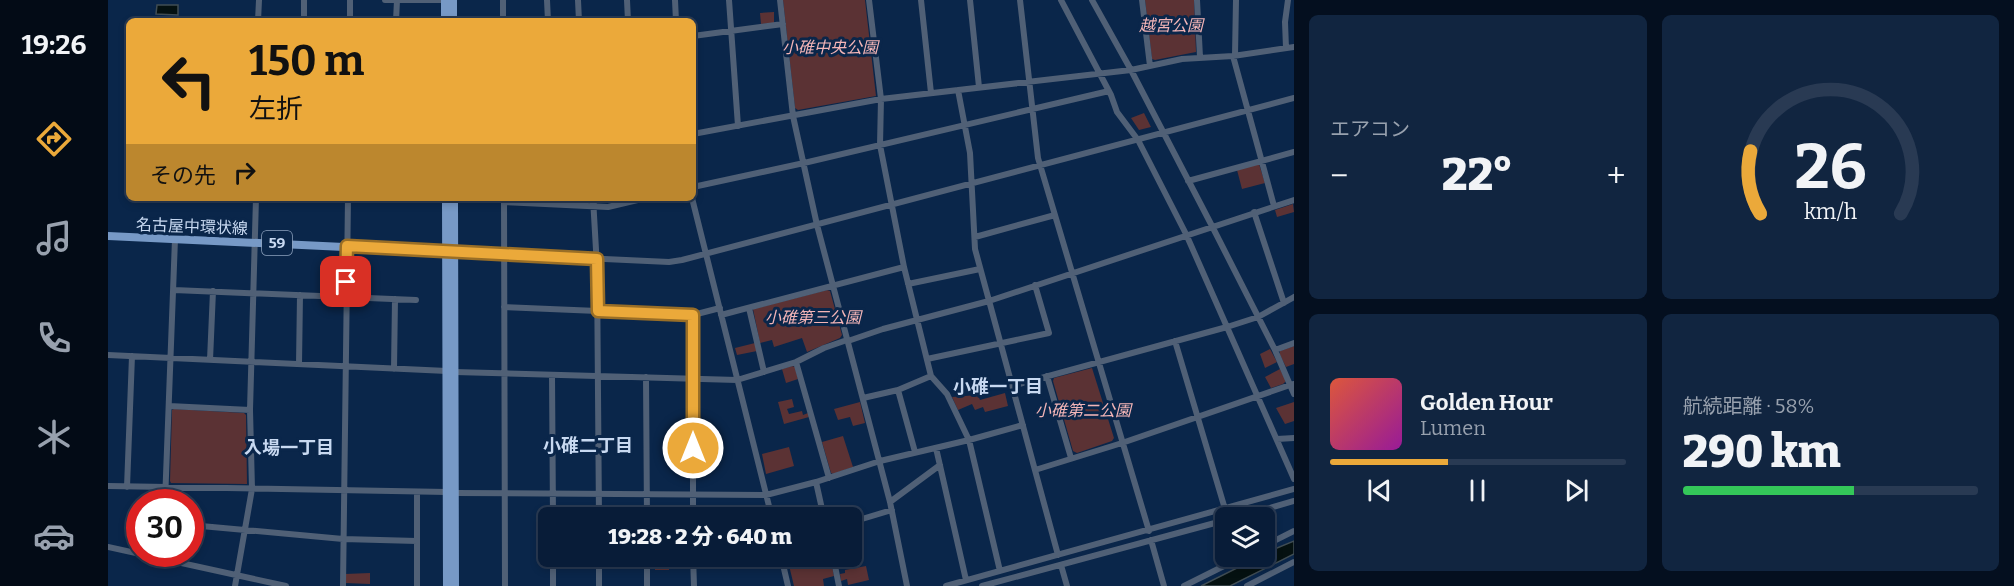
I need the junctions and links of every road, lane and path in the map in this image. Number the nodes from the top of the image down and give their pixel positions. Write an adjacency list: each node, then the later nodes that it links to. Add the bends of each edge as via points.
1 (259, 0): 25 (street)
2 (304, 0): 26 (street)
3 (350, 0): 27 (street)
4 (385, 0): 5 (street)
5 (397, 0): 6 (street); 28 (street)
6 (445, 0): 29 (main road)
7 (453, 0): 30 (main road)
8 (503, 0): 31 (street)
9 (547, 0): 32 (street)
10 (578, 0): 33 (street)
11 (627, 0): 34 (street)
12 (675, 0): 35 (street)
13 (729, 0): 37 (street)
14 (780, 0): 36 (street)
15 (870, 0): 52 (street)
16 (921, 0): 50 (street)
17 (970, 0): 47 (street)
18 (1020, 0): 46 (street)
19 (1061, 0): 45 (street)
20 (1092, 0): 44 (street)
21 (1142, 0): 43 (street)
22 (1197, 0): 42 (street)
23 (1236, 0): 41 (street)
24 (1288, 0): 40 (street)
25 (258, 18)
26 (304, 18)
27 (350, 18)
28 (396, 18)
29 (445, 18)
30 (453, 18)
31 (503, 18)
32 (548, 18)
33 (579, 18)
34 (628, 18)
35 (676, 18)
36 (783, 24): 37 (street); 55 (street)
37 (731, 31): 38 (street); 56 (street)
38 (696, 36)
39 (1294, 47): 40 (street)
40 (1286, 48): 41 (street)
41 (1234, 56): 42 (street); 54 (street)
42 (1200, 57): 43 (street)
43 (1150, 66): 44 (street)
44 (1131, 70): 45 (street); 59 (street)
45 (1099, 74): 46 (street); 49 (street)
46 (1029, 81): 47 (street); 53 (street)
47 (980, 87): 48 (street)
48 (958, 90): 50 (street); 57 (street)
49 (1109, 91): 53 (street); 60 (street, via 1117,112)
50 (931, 93): 52 (street)
51 (1294, 98): 54 (street)
52 (882, 99): 55 (street); 61 (street)
53 (1032, 109): 57 (street); 65 (street)
54 (1248, 110): 59 (street); 63 (street)
55 (793, 116): 56 (street); 64 (street)
56 (738, 126): 58 (street)
57 (965, 126): 61 (street); 67 (street)
58 (696, 133)
59 (1164, 133): 60 (street); 66 (street)
60 (1138, 140): 65 (street); 86 (street)
61 (880, 145): 64 (street); 80 (street)
62 (1294, 152): 63 (street)
63 (1262, 161): 66 (street); 81 (street)
64 (804, 163): 68 (street); 84 (street)
65 (1040, 166): 67 (street); 83 (street)
66 (1188, 181): 85 (street)
67 (972, 184): 80 (street); 88 (street)
68 (696, 186)
69 (1294, 200): 81 (street)
70 (256, 201): 90 (street)
71 (348, 201): 91 (street)
72 (446, 201): 92 (main road)
73 (454, 201): 92 (main road)
74 (504, 201): 93 (street)
75 (550, 201): 79 (street)
76 (592, 201): 79 (street)
77 (633, 201): 79 (street)
78 (693, 201): 94 (street)
79 (593, 206): 95 (street)
80 (891, 206): 84 (street); 96 (street)
81 (1274, 206): 82 (street)
82 (1254, 212): 85 (street); 111 (street)
83 (1055, 215): 88 (street); 98 (street)
84 (817, 225): 94 (street); 101 (street)
85 (1212, 226): 86 (street); 117 (street)
86 (1186, 234): 98 (street); 119 (street)
87 (108, 236): 89 (main road, 名古屋中環状線 / 59)
88 (975, 237): 97 (street)
89 (175, 239): 90 (main road, 名古屋中環状線 / 59); 102 (street)
90 (256, 242): 91 (main road, 名古屋中環状線 / 59); 104 (street)
91 (347, 246): 92 (main road, 名古屋中環状線 / 59); 106 (street)
92 (450, 252): 93 (street); 136 (main road)
93 (504, 254): 95 (street); 112 (street)
94 (706, 255): 95 (street, via 669,262); 115 (street)
95 (597, 259): 114 (street)
96 (904, 267): 99 (street); 101 (street)
97 (980, 269): 99 (street); 110 (street)
98 (1073, 273): 100 (street); 130 (street)
99 (908, 284): 118 (street)
100 (1035, 285): 110 (street); 122 (street, via 1048,333)
101 (834, 286): 113 (street); 120 (street)
102 (174, 290): 103 (street); 127 (street)
103 (213, 291): 104 (street); 129 (street)
104 (254, 292): 105 (street); 131 (street)
105 (300, 295): 106 (street); 133 (street)
106 (345, 297): 108 (street); 134 (street)
107 (1294, 297): 111 (street)
108 (395, 299): 109 (street); 135 (street)
109 (417, 300)
110 (989, 301): 118 (street); 122 (street)
111 (1284, 303): 117 (street)
112 (504, 307): 114 (street); 138 (street)
113 (749, 308): 115 (street); 137 (street)
114 (598, 311): 116 (street); 140 (street)
115 (720, 311): 116 (street); 145 (street)
116 (693, 315): 144 (street)
117 (1258, 317): 119 (street); 124 (street)
118 (918, 320): 120 (street); 128 (street)
119 (1227, 327): 121 (street); 150 (street)
120 (848, 340): 132 (street); 151 (street)
121 (1175, 341): 130 (street); 154 (street)
122 (1001, 343): 128 (street); 147 (street)
123 (1294, 343): 124 (street)
124 (1275, 350): 146 (street)
125 (108, 356): 126 (street)
126 (132, 356): 127 (street); 170 (street)
127 (171, 358): 129 (street); 152 (street)
128 (927, 359): 141 (street)
129 (210, 360): 131 (street)
130 (1099, 361): 142 (street); 159 (street)
131 (252, 362): 133 (street); 153 (street)
132 (796, 362): 137 (street); 166 (street)
133 (299, 364): 134 (street)
134 (345, 366): 135 (street); 174 (street)
135 (394, 369): 136 (street)
136 (451, 372): 138 (street); 176 (main road)
137 (764, 372): 145 (street)
138 (504, 374): 139 (street); 177 (street)
139 (552, 375): 140 (street); 178 (street)
140 (598, 376): 143 (street); 179 (street)
141 (931, 376): 148 (street); 158 (street, via 947,394)
142 (1047, 376): 147 (street); 162 (street)
143 (646, 377): 144 (street); 180 (street)
144 (693, 379): 145 (street); 181 (street)
145 (737, 380): 182 (street)
146 (1292, 384): 149 (street); 150 (street)
147 (1012, 386): 155 (street)
148 (898, 390): 151 (street); 161 (street)
149 (1294, 394)
150 (1257, 396): 154 (street); 157 (street)
151 (863, 398): 163 (street)
152 (169, 406): 153 (street); 171 (street)
153 (250, 410): 172 (street)
154 (1197, 416): 159 (street); 191 (street)
155 (1023, 425): 158 (street); 165 (street)
156 (1294, 438): 157 (street)
157 (1277, 439): 167 (street)
158 (969, 440): 160 (street); 219 (street)
159 (1122, 443): 162 (street); 200 (street)
160 (936, 448): 161 (street); 164 (street)
161 (915, 452): 163 (street)
162 (1071, 459): 165 (street)
163 (880, 461): 166 (street); 184 (street)
164 (940, 465): 184 (street); 221 (street)
165 (1035, 470): 208 (street)
166 (830, 478): 168 (street)
167 (1294, 479)
168 (816, 482): 182 (street); 190 (street)
169 (108, 486): 170 (street)
170 (127, 486): 171 (street)
171 (165, 487): 172 (street)
172 (252, 489): 174 (street); 199 (street)
173 (1294, 489): 192 (street)
174 (344, 491): 175 (street); 202 (street)
175 (417, 492): 176 (street); 205 (street)
176 (451, 493): 177 (street); 226 (main road); 227 (main road)
177 (504, 493): 178 (street); 228 (street)
178 (553, 494): 179 (street); 185 (street)
179 (599, 494): 180 (street); 186 (street)
180 (646, 494): 181 (street); 187 (street)
181 (693, 495): 182 (street); 188 (street)
182 (766, 495): 189 (street)
183 (1294, 501): 193 (street)
184 (890, 502): 194 (street)
185 (553, 507)
186 (599, 507)
187 (647, 507)
188 (693, 507)
189 (769, 507)
190 (822, 507)
191 (1224, 507)
192 (1232, 507)
193 (1273, 507)
194 (892, 510): 196 (street); 235 (street)
195 (1215, 512): 200 (street)
196 (862, 519)
197 (1215, 523): 203 (street)
198 (204, 526): 199 (street)
199 (245, 530): 202 (street); 220 (street)
200 (1149, 531): 208 (street)
201 (1294, 531): 204 (street)
202 (343, 539): 205 (street); 224 (street)
203 (1151, 540): 210 (street); 239 (street)
204 (1275, 540)
205 (417, 541): 225 (street)
206 (108, 546): 207 (street)
207 (126, 550)
208 (1058, 555): 219 (street)
209 (1294, 562): 241 (street)
210 (1061, 565): 237 (street); 238 (street)
211 (203, 567): 220 (street)
212 (553, 567): 229 (street)
213 (599, 567): 230 (street)
214 (647, 567): 231 (street)
215 (693, 567): 232 (street)
216 (784, 567): 233 (street)
217 (835, 567): 234 (street)
218 (1222, 567): 240 (street)
219 (1000, 571): 221 (street)
220 (236, 575): 222 (street); 223 (street)
221 (966, 580): 236 (street)
222 (235, 586)
223 (286, 586)
224 (343, 586)
225 (417, 586)
226 (447, 586)
227 (455, 586)
228 (505, 586)
229 (553, 586)
230 (599, 586)
231 (647, 586)
232 (694, 586)
233 (788, 586)
234 (839, 586)
235 (907, 586)
236 (946, 586)
237 (982, 586)
238 (1067, 586)
239 (1164, 586)
240 (1184, 586)
241 (1247, 586)

